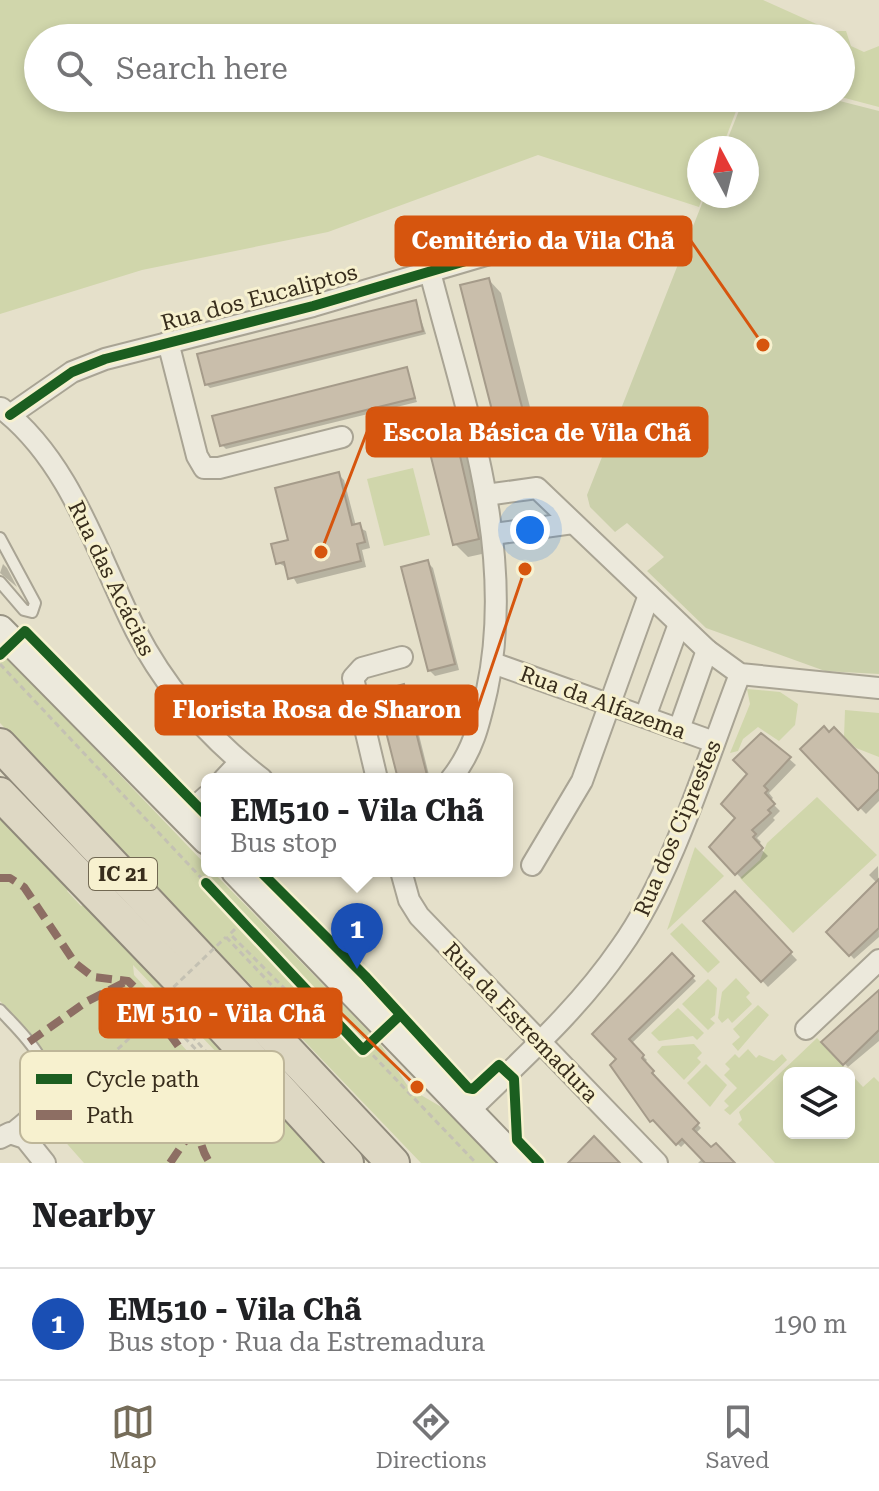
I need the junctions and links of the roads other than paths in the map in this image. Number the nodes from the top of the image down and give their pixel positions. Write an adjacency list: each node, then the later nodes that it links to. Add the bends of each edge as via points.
1 (530, 242): 2 (street, Rua dos Eucaliptos)
2 (430, 272): 3 (street, Rua dos Eucaliptos); 6 (street)
3 (168, 342): 4 (street, Rua dos Eucaliptos, via 80,368); 5 (street, via 204,468)
4 (5, 411): 24 (street, Rua das Acácias, via 57,468 154,662 192,713)
5 (342, 437)
6 (486, 495): 7 (street, via 537,488); 8 (street)
7 (573, 523): 8 (street); 11 (street)
8 (494, 534): 16 (street)
9 (0, 538): 10 (lane, via 35,603 32,612 24,610)
10 (0, 582)
11 (649, 595): 12 (street); 19 (street)
12 (679, 624): 14 (street); 20 (street)
13 (3, 648): 31 (main road)
14 (707, 650): 17 (street); 21 (street)
15 (402, 657): 27 (street, via 362,668 353,678)
16 (493, 663): 19 (street, Rua da Alfazema); 28 (street, via 476,740)
17 (740, 674): 18 (street); 22 (street, Rua dos Ciprestes)
18 (879, 688)
19 (610, 704): 20 (street, Rua da Alfazema); 33 (street, via 582,781)
20 (645, 717): 21 (street, Rua da Alfazema)
21 (679, 729): 22 (street, Rua da Alfazema)
22 (714, 742): 39 (street, Rua dos Ciprestes, via 656,888 633,930 601,976)
23 (0, 745): 50 (highway, IC 21)
24 (240, 762): 25 (street); 26 (street, Rua das Acácias)
25 (230, 773)
26 (254, 773)
27 (376, 773)
28 (455, 773)
29 (0, 794): 41 (highway, IC 21)
30 (201, 801): 31 (street)
31 (184, 817): 32 (main road)
32 (201, 834)
33 (532, 865)
34 (242, 877): 43 (main road)
35 (403, 877): 39 (street, Rua da Estremadura, via 419,916)
36 (879, 960): 38 (street)
37 (0, 1010): 40 (lane)
38 (806, 1029)
39 (540, 1042): 43 (street, Rua dos Ciprestes); 52 (street, Rua da Estremadura)
40 (36, 1051)
41 (244, 1051)
42 (284, 1094): 49 (highway, IC 21)
43 (468, 1112): 51 (main road)
44 (20, 1120): 46 (lane)
45 (20, 1136): 46 (street, via 10,1133)
46 (0, 1138)
47 (29, 1143): 48 (street)
48 (45, 1163)
49 (347, 1163)
50 (393, 1163)
51 (518, 1163)
52 (657, 1163)

